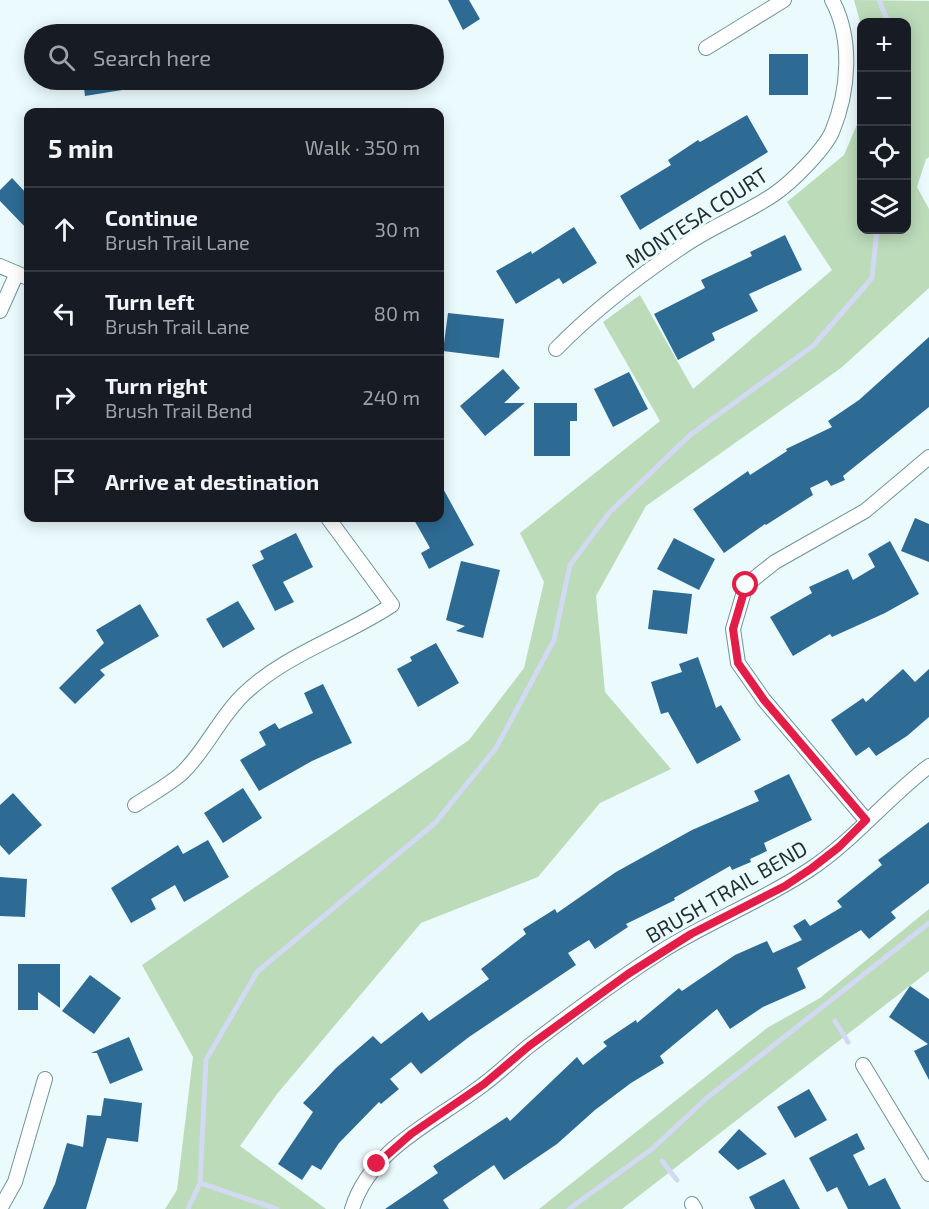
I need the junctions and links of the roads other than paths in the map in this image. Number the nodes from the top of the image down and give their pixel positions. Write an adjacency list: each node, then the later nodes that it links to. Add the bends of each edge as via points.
1 (784, 0): 3 (street)
2 (832, 0): 7 (street, MONTESA COURT, via 845,35 845,82 831,133 805,167 774,195 680,248 586,319)
3 (706, 48)
4 (0, 266): 5 (street)
5 (22, 275): 6 (street)
6 (0, 311)
7 (556, 349)
8 (929, 457): 12 (street, via 865,511 775,562 746,585 733,629 738,663 764,700)
9 (331, 522): 11 (street, via 392,605 265,676 242,696 181,774)
10 (929, 766): 12 (street, BRUSH TRAIL BEND)
11 (135, 805)
12 (866, 820): 17 (street, BRUSH TRAIL BEND, via 812,868 662,951 411,1134 377,1164)
13 (862, 1065): 15 (street)
14 (45, 1078): 16 (street, via 15,1182)
15 (929, 1174)
16 (0, 1209)
17 (352, 1209)

